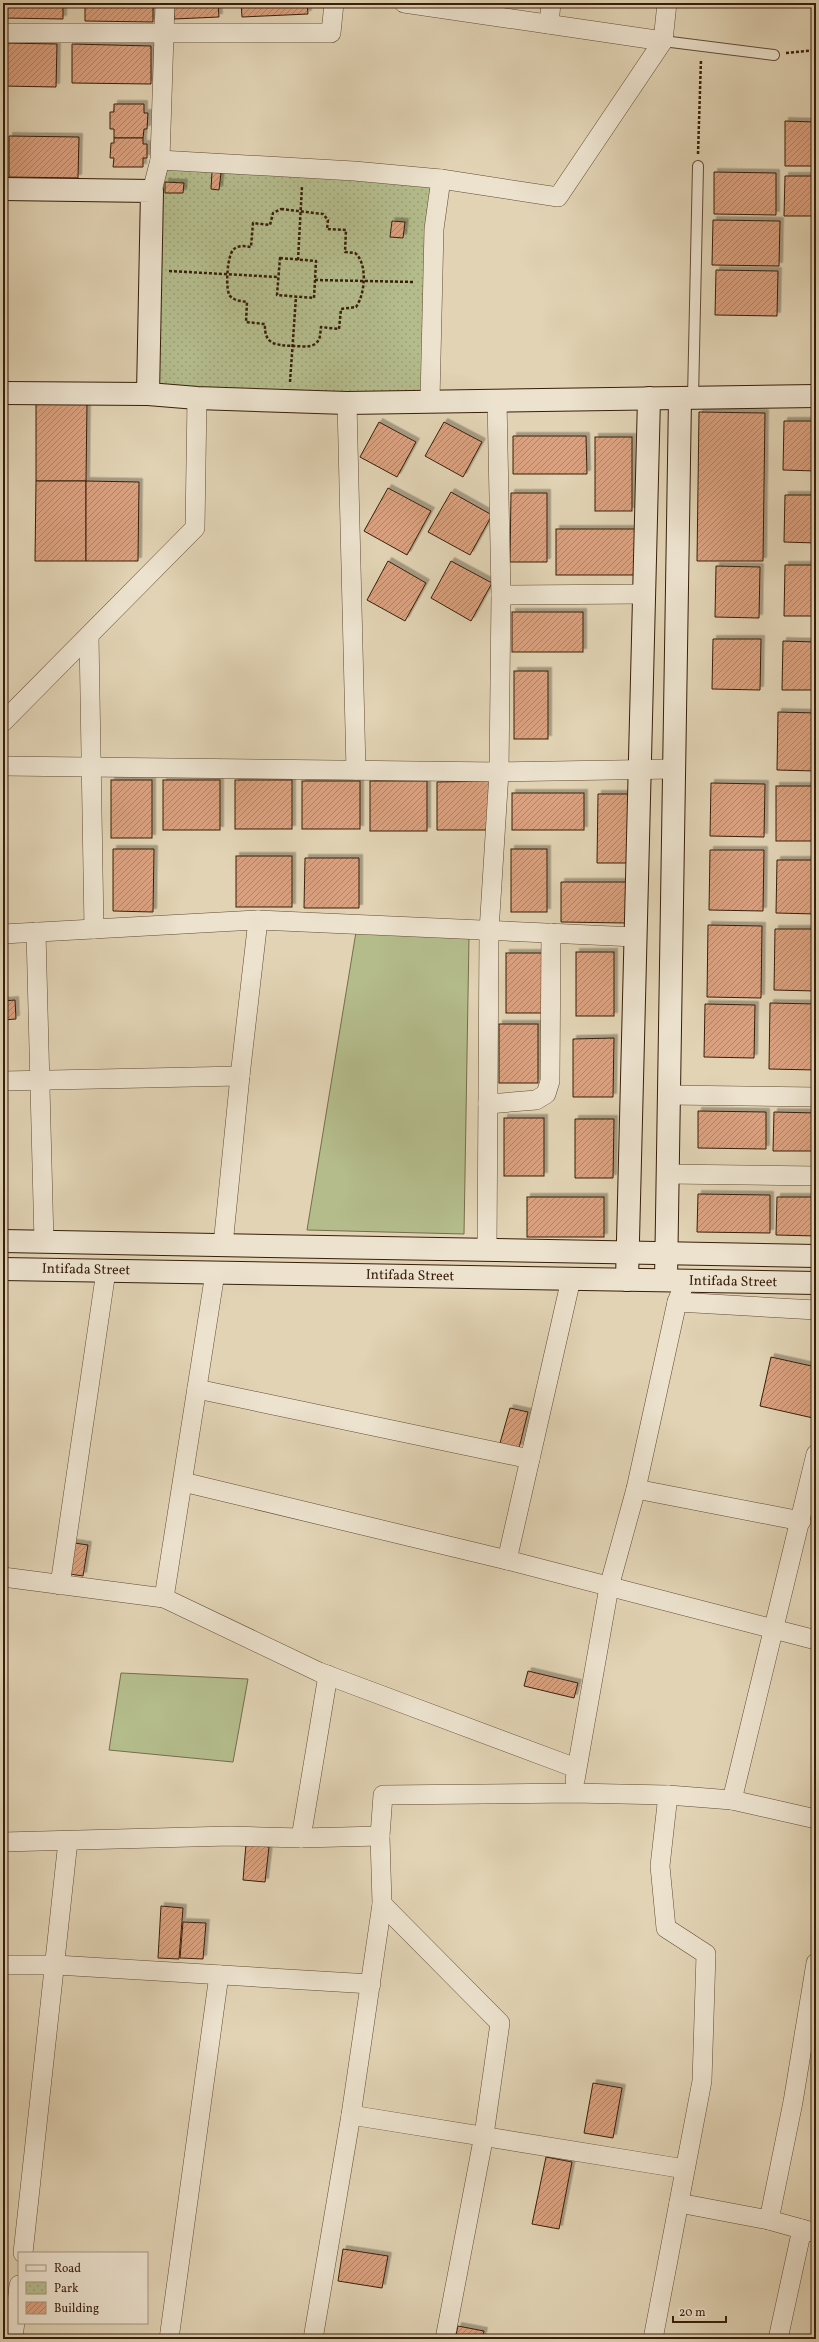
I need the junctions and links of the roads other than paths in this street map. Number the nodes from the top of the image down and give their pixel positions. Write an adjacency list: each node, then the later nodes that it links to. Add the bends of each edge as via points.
1 (165, 3): 9 (street)
2 (334, 3): 9 (street, via 331,33)
3 (404, 3): 6 (street)
4 (552, 3): 7 (street)
5 (667, 3): 10 (street)
6 (430, 5): 7 (street)
7 (549, 24): 10 (street)
8 (3, 33): 9 (street)
9 (165, 33): 12 (street)
10 (663, 41): 11 (lane); 14 (street, via 558,197)
11 (774, 55)
12 (160, 160): 14 (street); 16 (street)
13 (698, 166): 22 (lane)
14 (441, 179): 23 (street, via 434,229)
15 (3, 189): 16 (street)
16 (152, 191): 18 (street)
17 (3, 393): 18 (street)
18 (148, 394): 20 (street)
19 (816, 396): 22 (street)
20 (197, 398): 25 (street); 28 (street, via 195,528)
21 (650, 398): 22 (street); 24 (street); 26 (street)
22 (686, 398): 32 (street)
23 (430, 400): 24 (street); 25 (street)
24 (497, 400): 27 (street)
25 (347, 403): 33 (street)
26 (644, 594): 27 (street); 34 (street)
27 (501, 595): 35 (street)
28 (89, 636): 29 (street); 31 (street)
29 (3, 722)
30 (3, 766): 31 (street)
31 (91, 767): 33 (street); 37 (street)
32 (674, 769): 34 (street); 46 (street)
33 (356, 770): 35 (street)
34 (640, 770): 35 (street); 42 (street)
35 (499, 772): 38 (street)
36 (258, 920): 37 (street); 38 (street); 43 (street)
37 (94, 929): 39 (street)
38 (489, 931): 40 (street); 48 (street)
39 (36, 932): 41 (street); 44 (street)
40 (551, 933): 42 (street); 48 (street, via 550,1080 546,1094 536,1100)
41 (3, 934)
42 (636, 937): 55 (street)
43 (240, 1076): 44 (street); 53 (street)
44 (40, 1079): 45 (street); 52 (street)
45 (3, 1081)
46 (669, 1095): 47 (street); 49 (street)
47 (816, 1097)
48 (488, 1104): 54 (street)
49 (668, 1174): 50 (street); 56 (street)
50 (816, 1176)
51 (3, 1241): 52 (street, Intifada Street)
52 (44, 1242): 53 (street, Intifada Street)
53 (223, 1245): 54 (street, Intifada Street)
54 (487, 1250): 55 (street, Intifada Street)
55 (628, 1253): 56 (street, Intifada Street); 62 (street)
56 (667, 1253): 57 (street, Intifada Street); 63 (street)
57 (816, 1256)
58 (3, 1269): 59 (street, Intifada Street)
59 (106, 1270): 60 (street, Intifada Street); 75 (street)
60 (215, 1273): 61 (street, Intifada Street); 67 (street)
61 (571, 1279): 62 (street, Intifada Street); 69 (street)
62 (627, 1280): 63 (street, Intifada Street)
63 (675, 1281): 64 (street, Intifada Street); 65 (street)
64 (816, 1284)
65 (676, 1302): 66 (street); 71 (street)
66 (816, 1310)
67 (197, 1389): 69 (street); 70 (street)
68 (816, 1454): 72 (street)
69 (530, 1459): 73 (street)
70 (184, 1482): 73 (street); 77 (street)
71 (636, 1489): 72 (street); 76 (street)
72 (801, 1521): 78 (street)
73 (507, 1560): 76 (street)
74 (3, 1577): 75 (street)
75 (60, 1585): 77 (street)
76 (608, 1587): 78 (street); 81 (street)
77 (164, 1598): 80 (street)
78 (773, 1629): 79 (street); 84 (street)
79 (816, 1640)
80 (328, 1675): 81 (street); 87 (street)
81 (576, 1768): 82 (street)
82 (573, 1793): 83 (street); 86 (street, via 383,1795)
83 (668, 1795): 84 (street); 98 (street, via 660,1866 666,1928 706,1954 702,2081)
84 (732, 1800): 85 (street)
85 (816, 1819)
86 (380, 1836): 87 (street); 90 (street)
87 (301, 1838): 88 (street, via 230,1836)
88 (68, 1841): 89 (street); 93 (street)
89 (3, 1842)
90 (382, 1904): 95 (street); 97 (street, via 500,2023)
91 (816, 1963): 100 (street, via 793,2102)
92 (3, 1964): 93 (street)
93 (56, 1965): 94 (street); 102 (street)
94 (219, 1975): 95 (street); 105 (street)
95 (371, 1984): 96 (street)
96 (351, 2115): 97 (street); 106 (street)
97 (484, 2135): 98 (street); 107 (street)
98 (685, 2169): 99 (street)
99 (679, 2203): 100 (street); 108 (street)
100 (769, 2220): 101 (street)
101 (809, 2231): 109 (street)
102 (22, 2252)
103 (18, 2294): 104 (street)
104 (13, 2339)
105 (168, 2339)
106 (313, 2339)
107 (445, 2339)
108 (654, 2339)
109 (778, 2339)

